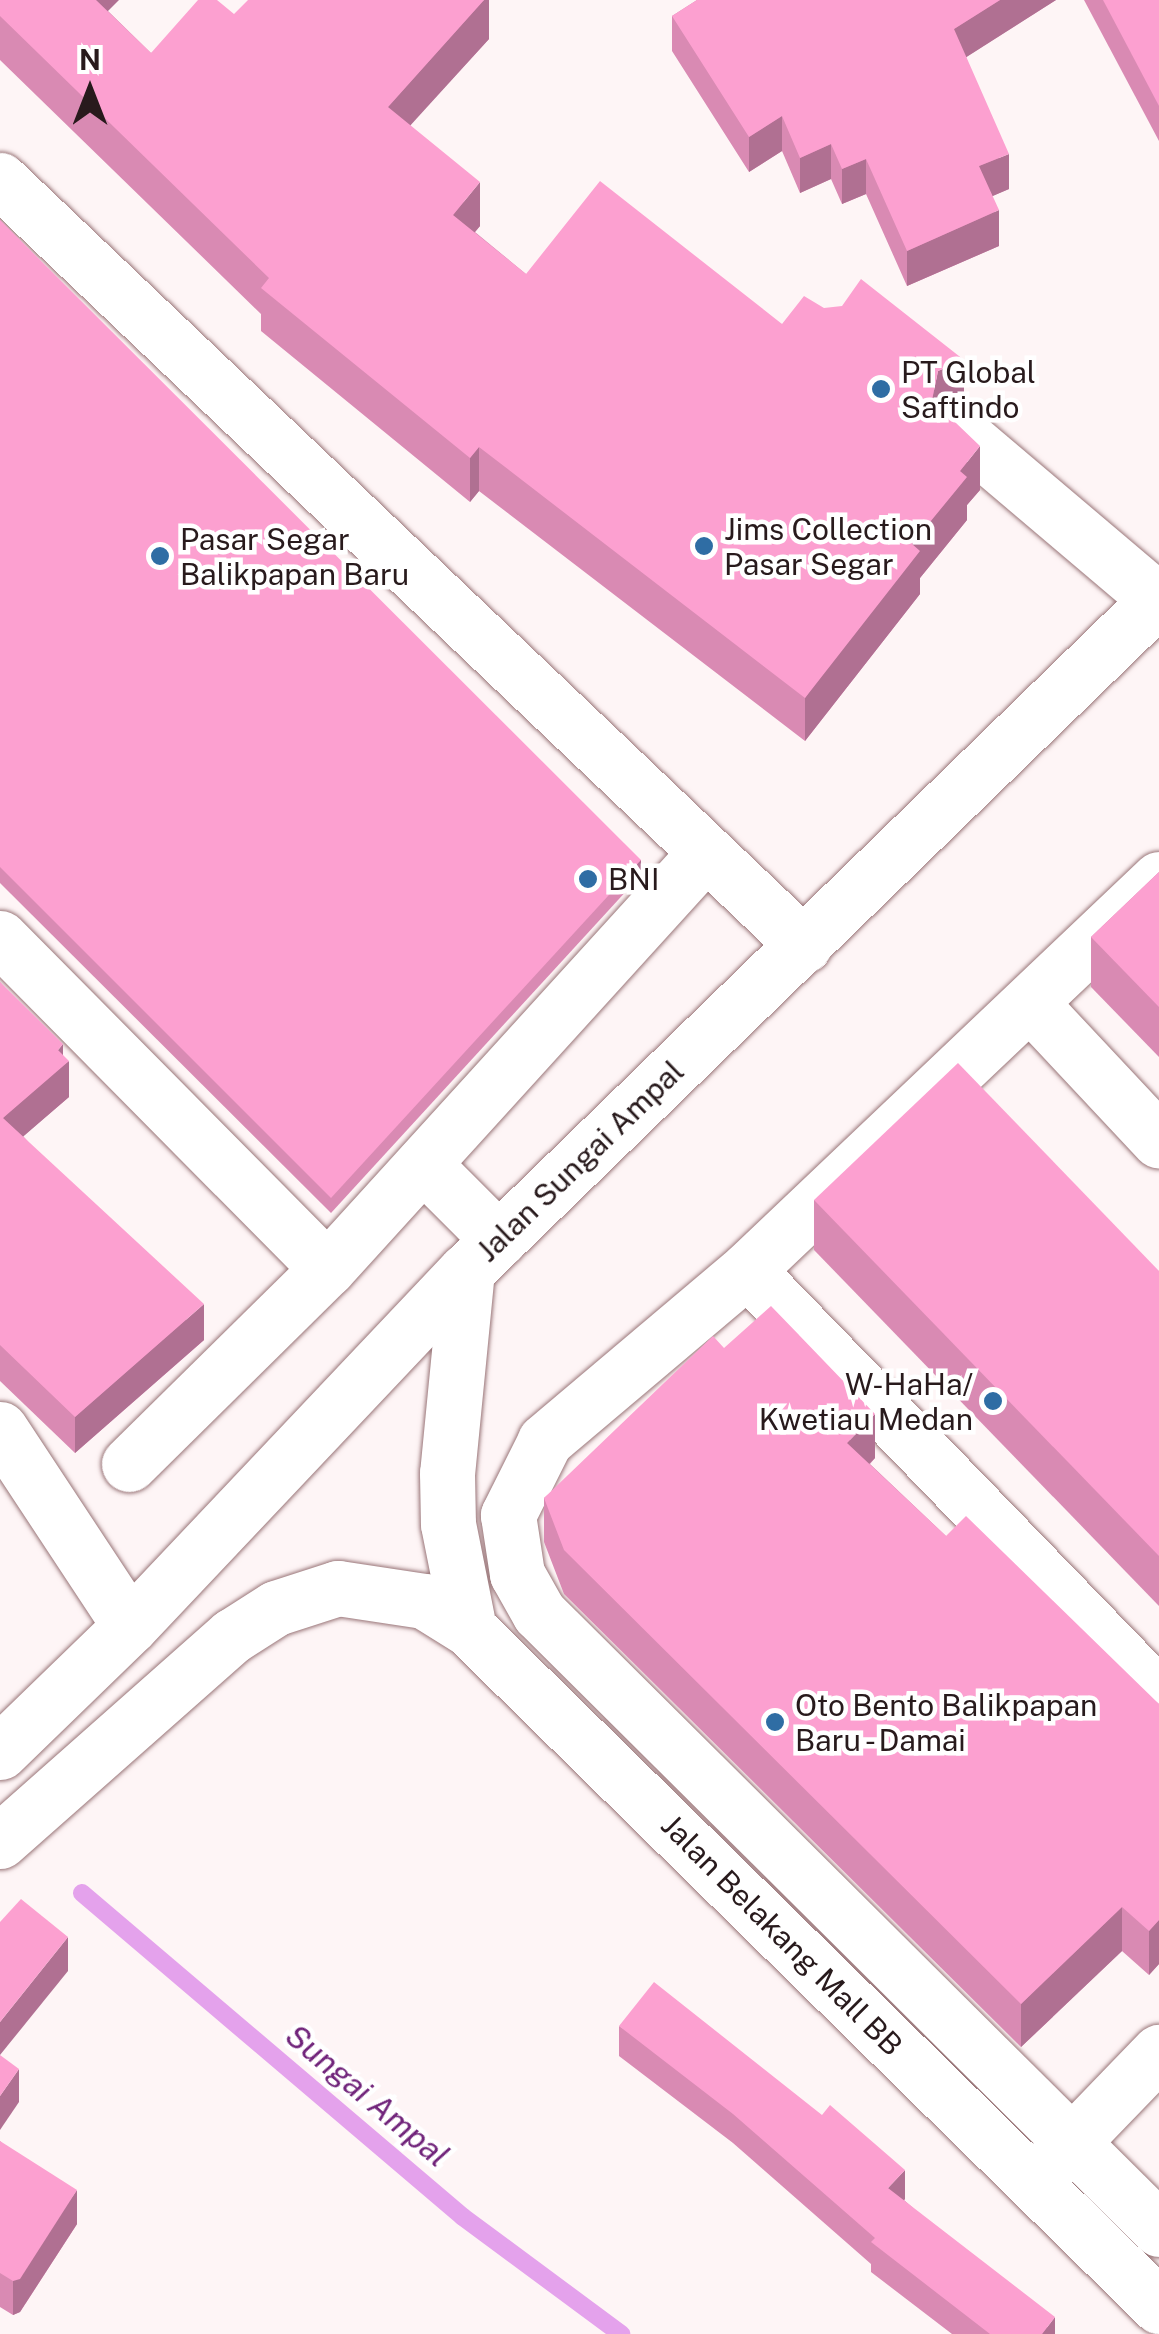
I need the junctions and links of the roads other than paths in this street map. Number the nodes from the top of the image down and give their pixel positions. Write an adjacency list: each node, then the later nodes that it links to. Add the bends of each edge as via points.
1 (0, 180): 4 (main road)
2 (962, 434): 3 (main road)
3 (1158, 599): 7 (main road, Jalan Sungai Ampal)
4 (706, 852): 7 (main road); 10 (main road)
5 (1159, 879): 8 (main road)
6 (0, 938): 12 (main road)
7 (804, 945): 11 (main road, Jalan Sungai Ampal)
8 (1031, 1004): 9 (main road); 13 (main road)
9 (1159, 1141)
10 (423, 1164): 11 (main road); 12 (main road)
11 (483, 1255): 16 (main road, Jalan Sungai Ampal); 17 (main road, via 447,1473 448,1524)
12 (327, 1269): 15 (main road)
13 (747, 1270): 18 (main road); 22 (main road, via 545,1441 508,1515 517,1574 539,1613)
14 (0, 1430): 16 (main road)
15 (129, 1464)
16 (130, 1626): 19 (main road, Jalan Sungai Ampal)
17 (469, 1628): 20 (main road, Jalan Belakang Mall BB, via 424,1600 338,1588 276,1608 232,1636); 23 (main road, Jalan Belakang Mall BB)
18 (1159, 1696)
19 (8, 1745)
20 (13, 1829)
21 (1159, 2052): 22 (main road)
22 (1070, 2146): 23 (main road); 24 (main road)
23 (1030, 2184): 25 (main road, Jalan Belakang Mall BB)
24 (1159, 2228)
25 (1159, 2306)

